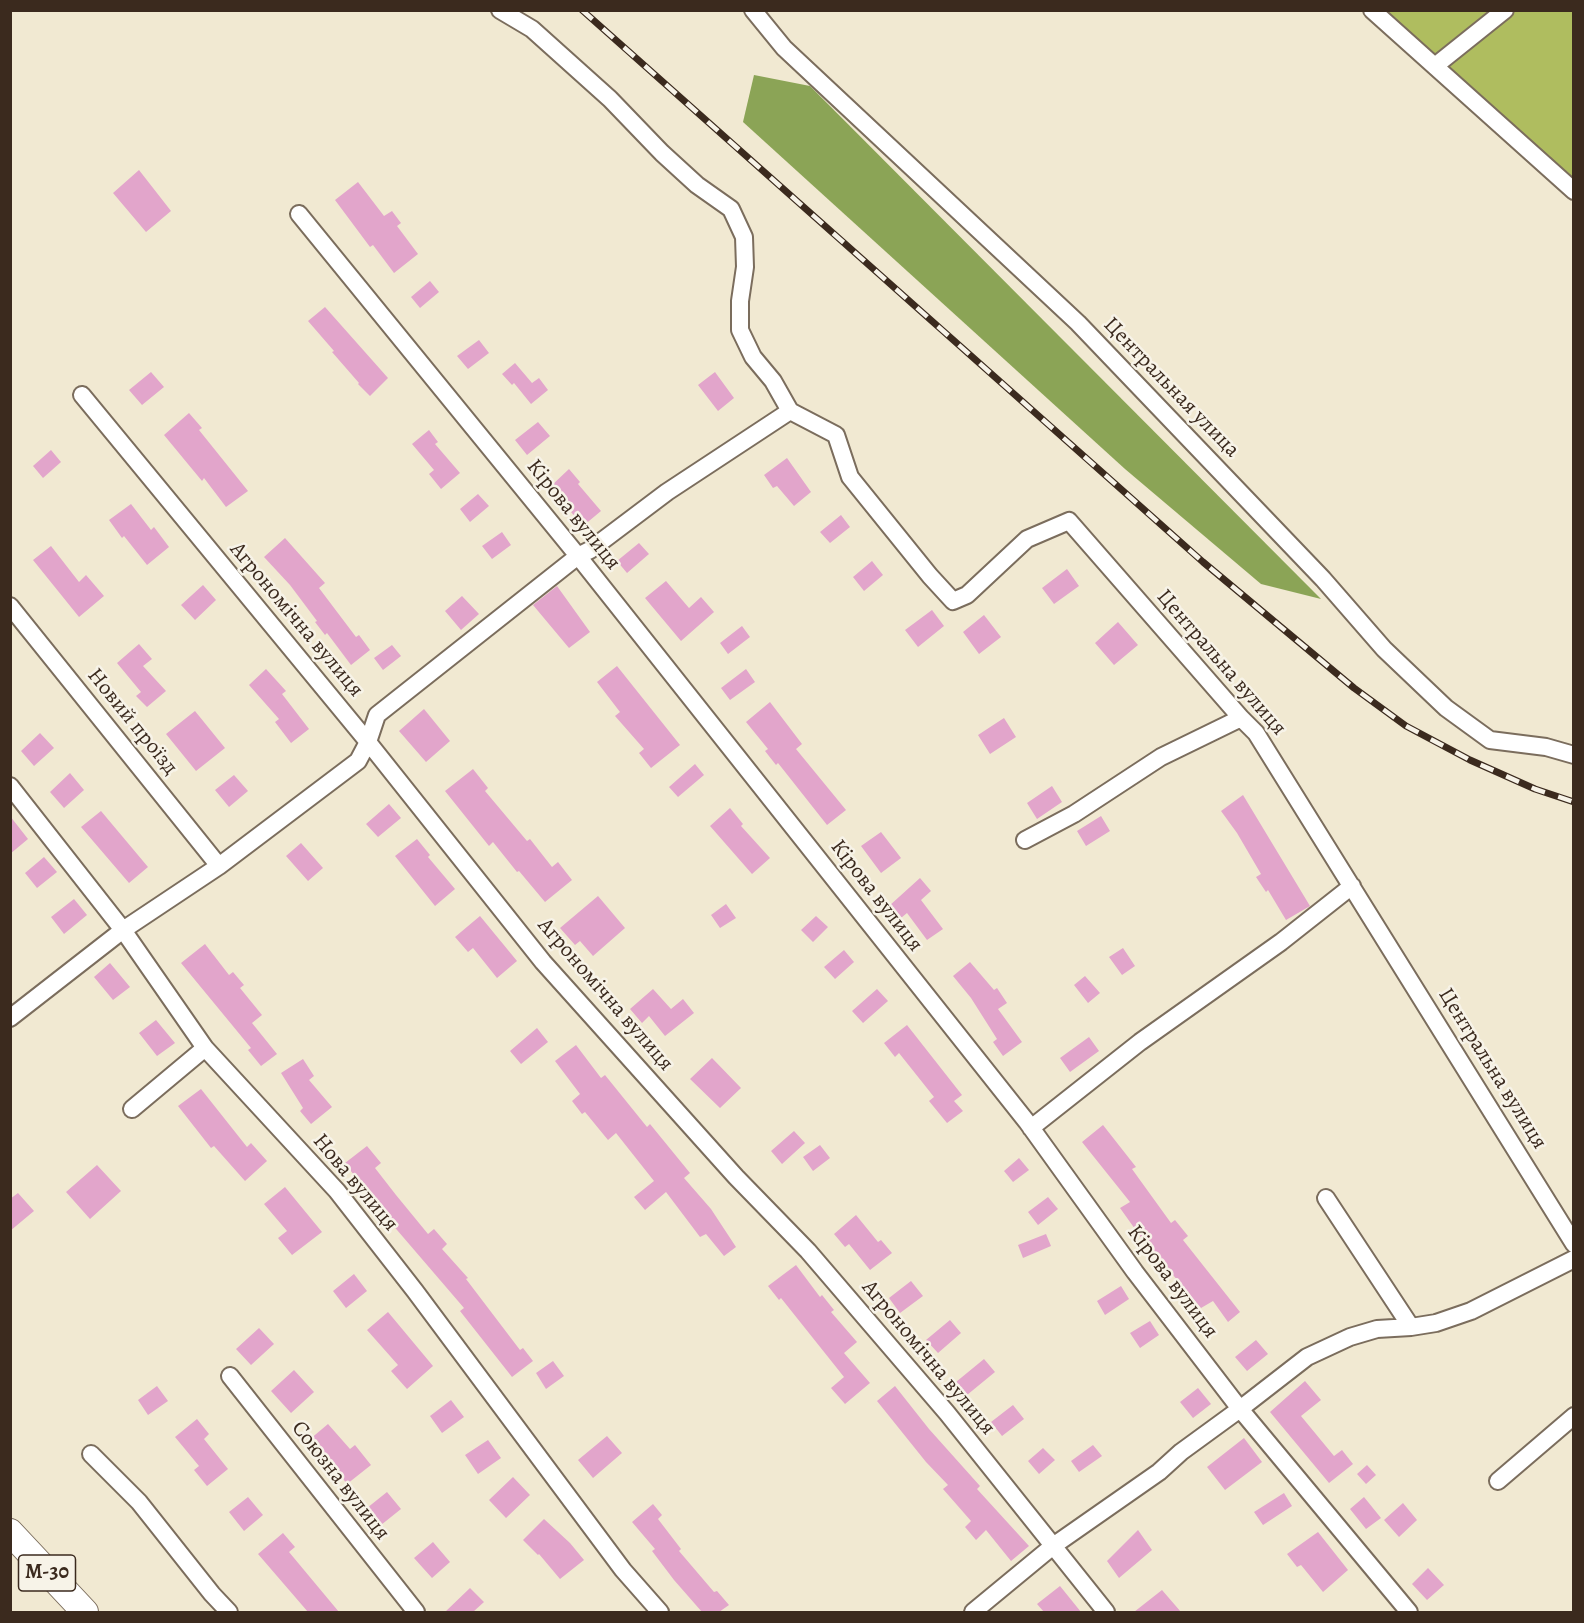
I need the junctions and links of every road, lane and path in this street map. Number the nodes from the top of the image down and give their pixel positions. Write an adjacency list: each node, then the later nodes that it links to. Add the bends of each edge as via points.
1 (500, 10): 9 (street, via 532,29 610,99 662,153 730,209 744,237 740,330 753,357)
2 (753, 10): 14 (street, Центральная улица, via 784,48 1078,323 1323,579 1384,649 1446,708 1490,740)
3 (1372, 10): 5 (street)
4 (1505, 10): 5 (street)
5 (1435, 66): 6 (street)
6 (1574, 191)
7 (299, 214): 10 (street, Кірова вулиця)
8 (82, 395): 13 (street, Агрономічна вулиця)
9 (790, 411): 10 (street); 12 (street, Центральна вулиця, via 836,435 850,477 953,601 967,595 1027,539 1069,521)
10 (578, 556): 13 (street, via 376,715); 23 (street, Кірова вулиця)
11 (10, 606): 17 (street, Новий проїзд)
12 (1241, 718): 16 (street, via 1161,757 1074,814); 18 (street, Центральна вулиця, via 1256,733)
13 (368, 742): 17 (street, via 358,761); 34 (street, Агрономічна вулиця, via 543,962 736,1177 808,1251 947,1413)
14 (1574, 755)
15 (10, 786): 19 (street, Нова вулиця)
16 (1025, 840)
17 (219, 866): 19 (street)
18 (1352, 886): 23 (street, via 1281,942 1140,1042); 25 (street, Центральна вулиця)
19 (123, 930): 20 (street); 21 (street, Нова вулиця)
20 (10, 1018)
21 (205, 1048): 22 (street); 38 (street, Нова вулиця, via 337,1191 623,1570)
22 (132, 1109)
23 (1031, 1128): 29 (street, Кірова вулиця)
24 (1326, 1198): 27 (street)
25 (1574, 1244)
26 (1574, 1259): 27 (street, via 1471,1311)
27 (1411, 1327): 29 (street, via 1377,1329 1307,1357)
28 (230, 1376): 37 (street, Союзна вулиця)
29 (1240, 1409): 34 (street); 41 (street, Кірова вулиця)
30 (1574, 1416): 32 (street)
31 (91, 1454): 36 (street, via 139,1502)
32 (1498, 1481)
33 (10, 1532): 35 (highway, М-30)
34 (1053, 1546): 39 (street); 40 (street, Агрономічна вулиця)
35 (85, 1612)
36 (229, 1612)
37 (416, 1612)
38 (660, 1612)
39 (973, 1612)
40 (1106, 1612)
41 (1409, 1612)

